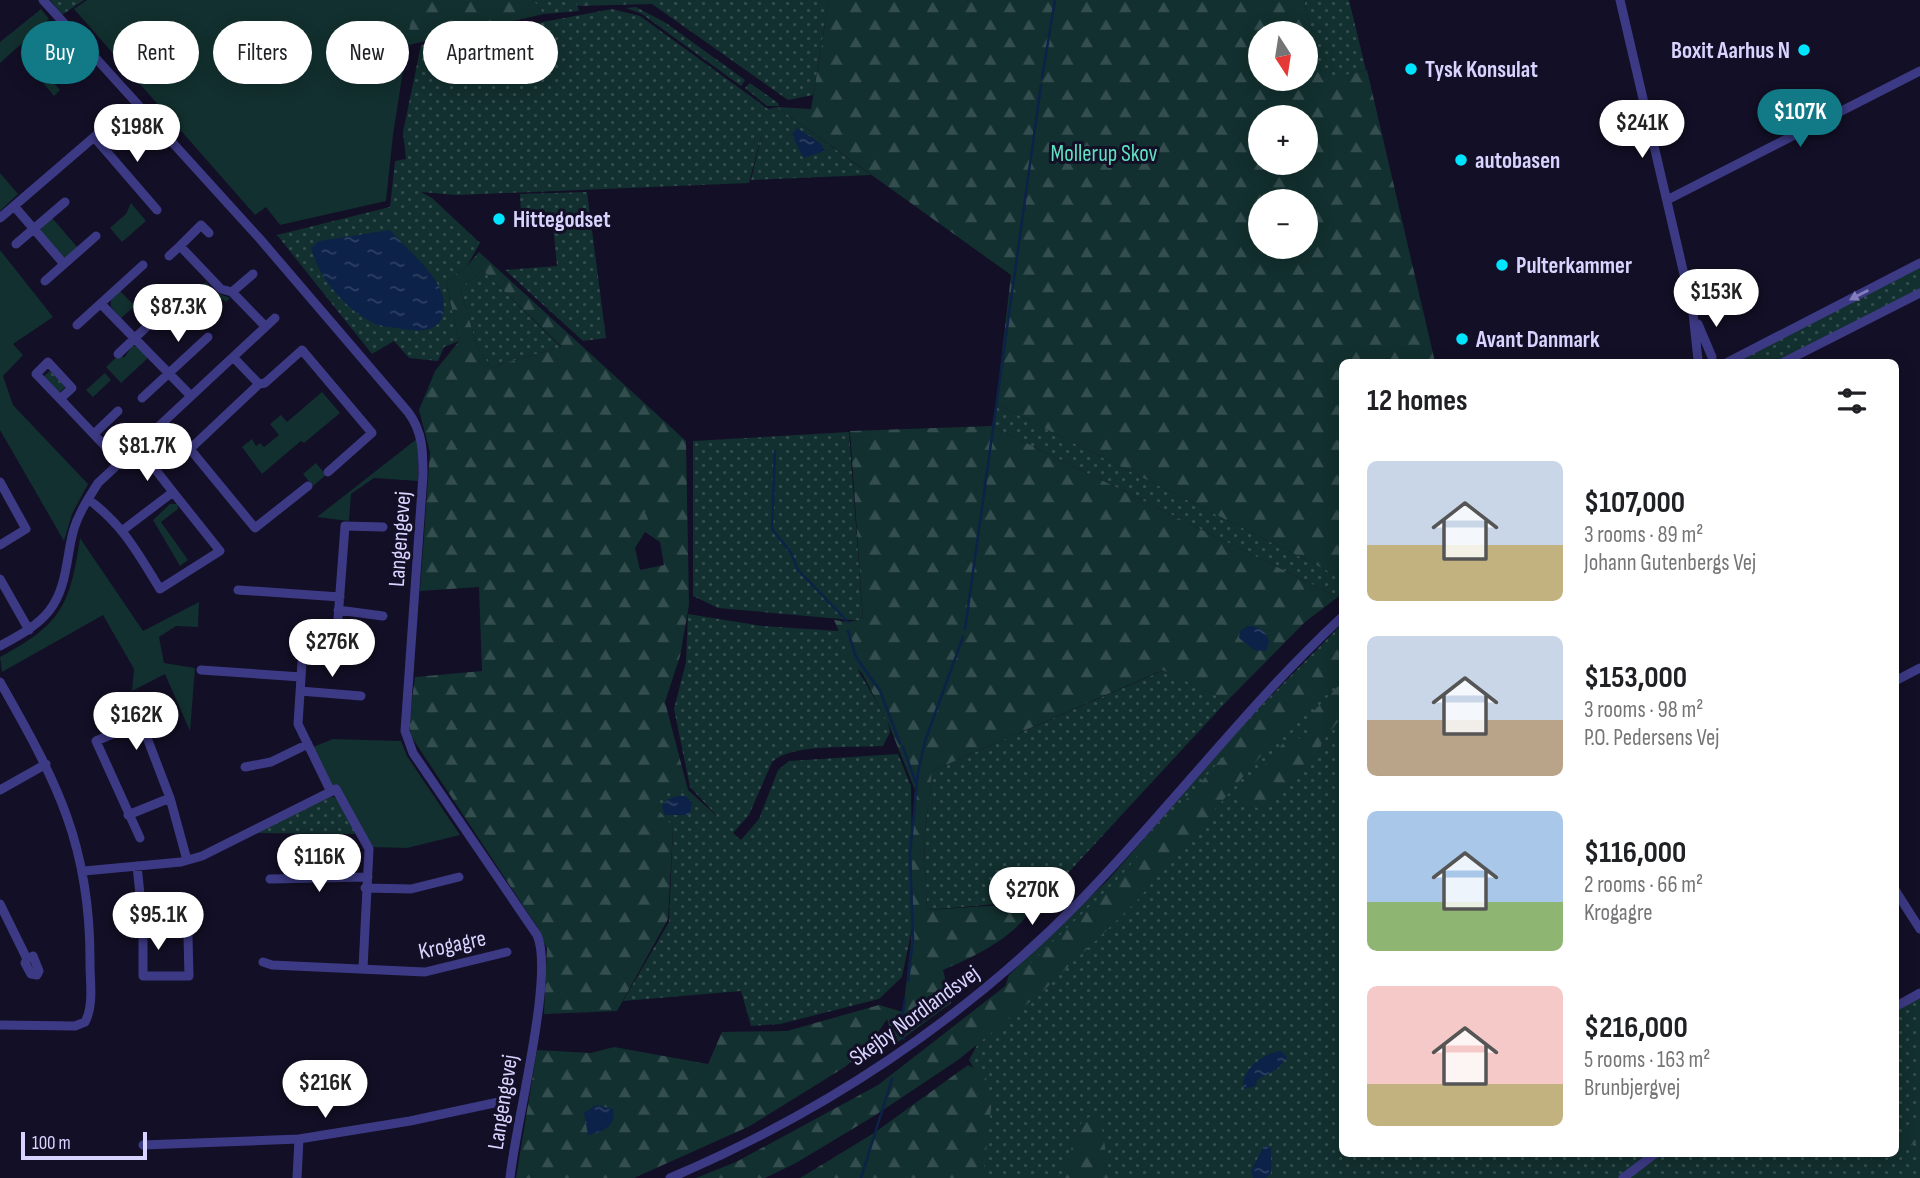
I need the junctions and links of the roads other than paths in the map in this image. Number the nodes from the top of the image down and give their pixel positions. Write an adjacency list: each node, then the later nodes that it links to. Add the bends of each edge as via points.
1 (43, 0): 101 (street, Langengevej, via 260,239 419,430 423,475 405,731 413,753 543,948 544,966)
2 (1620, 0): 4 (street)
3 (1920, 71): 4 (street)
4 (1667, 201): 24 (street)
5 (65, 202): 9 (street)
6 (14, 206): 7 (street, via 97,135); 8 (street); 9 (street)
7 (157, 210)
8 (0, 218)
9 (33, 229): 12 (street); 16 (street)
10 (209, 233): 13 (street, via 201,225)
11 (96, 236): 16 (street)
12 (16, 244)
13 (180, 246): 14 (street); 20 (street, via 221,289)
14 (169, 256)
15 (1920, 263): 36 (street, one-way to 36)
16 (64, 264): 19 (street)
17 (143, 265): 23 (street)
18 (253, 274): 20 (street)
19 (44, 281)
20 (232, 292): 27 (street)
21 (1920, 293): 37 (street)
22 (174, 301): 29 (street)
23 (101, 304): 26 (street); 29 (street)
24 (1693, 313): 32 (street); 33 (street)
25 (275, 318): 27 (street)
26 (77, 325)
27 (265, 326): 31 (street)
28 (208, 337): 38 (street)
29 (135, 338): 30 (street); 38 (street)
30 (118, 354)
31 (233, 357): 39 (street); 40 (street)
32 (1712, 358): 34 (street); 35 (street)
33 (1697, 359)
34 (1707, 359)
35 (1716, 359)
36 (1732, 359)
37 (1790, 359)
38 (169, 373): 40 (street); 41 (street)
39 (259, 384): 47 (street, via 302,350 372,433); 49 (street, via 190,449 255,528)
40 (191, 396): 46 (street)
41 (142, 398)
42 (60, 399): 44 (street)
43 (118, 411): 44 (street)
44 (94, 434): 46 (street)
45 (144, 455): 50 (street)
46 (120, 462): 51 (street)
47 (328, 472)
48 (0, 482): 54 (street, via 26,529)
49 (308, 486)
50 (173, 492): 53 (street); 53 (street, via 220,551 160,589)
51 (88, 499): 53 (street); 61 (street, via 73,531 61,589 48,612)
52 (383, 527): 57 (street, via 345,527)
53 (123, 530)
54 (0, 545)
55 (0, 579): 61 (street)
56 (238, 590): 57 (street)
57 (340, 597): 58 (street)
58 (338, 610): 59 (street); 65 (street, via 337,632 302,662)
59 (383, 616)
60 (1339, 620): 102 (street, Skejby Nordlandsvej, via 1255,703 1082,899 998,978 861,1079 786,1123)
61 (29, 630): 62 (street)
62 (0, 646)
63 (1920, 668): 66 (street)
64 (201, 670): 65 (street)
65 (301, 677): 68 (street)
66 (1899, 679)
67 (0, 682): 71 (street)
68 (300, 691): 69 (street); 70 (street, via 298,724)
69 (361, 696)
70 (308, 744): 72 (street, via 271,762); 74 (street)
71 (46, 764): 73 (street); 80 (street, via 71,822)
72 (245, 766)
73 (0, 790)
74 (331, 792): 78 (street); 81 (street, via 336,789 369,849)
75 (170, 798): 76 (street); 76 (street, via 141,722 96,741); 78 (street)
76 (128, 815): 77 (street)
77 (140, 838)
78 (187, 860): 79 (street)
79 (137, 866): 80 (street); 86 (street, via 143,976 189,976)
80 (84, 871): 95 (street, via 90,932 85,1022 75,1026)
81 (368, 877): 83 (street); 84 (street)
82 (459, 877): 84 (street, via 411,889)
83 (270, 879)
84 (365, 888): 92 (street)
85 (1899, 896): 88 (street)
86 (187, 898)
87 (0, 904): 90 (street)
88 (1920, 929)
89 (507, 951): 92 (street, Krogagre, via 425,972)
90 (27, 959)
91 (263, 962): 92 (street, Krogagre)
92 (363, 968)
93 (1920, 993): 94 (street)
94 (1899, 1005)
95 (0, 1025)
96 (508, 1100): 97 (street)
97 (299, 1139): 98 (street); 100 (street)
98 (143, 1145)
99 (1651, 1157): 103 (street)
100 (297, 1178)
101 (510, 1178)
102 (670, 1178)
103 (1623, 1178)

